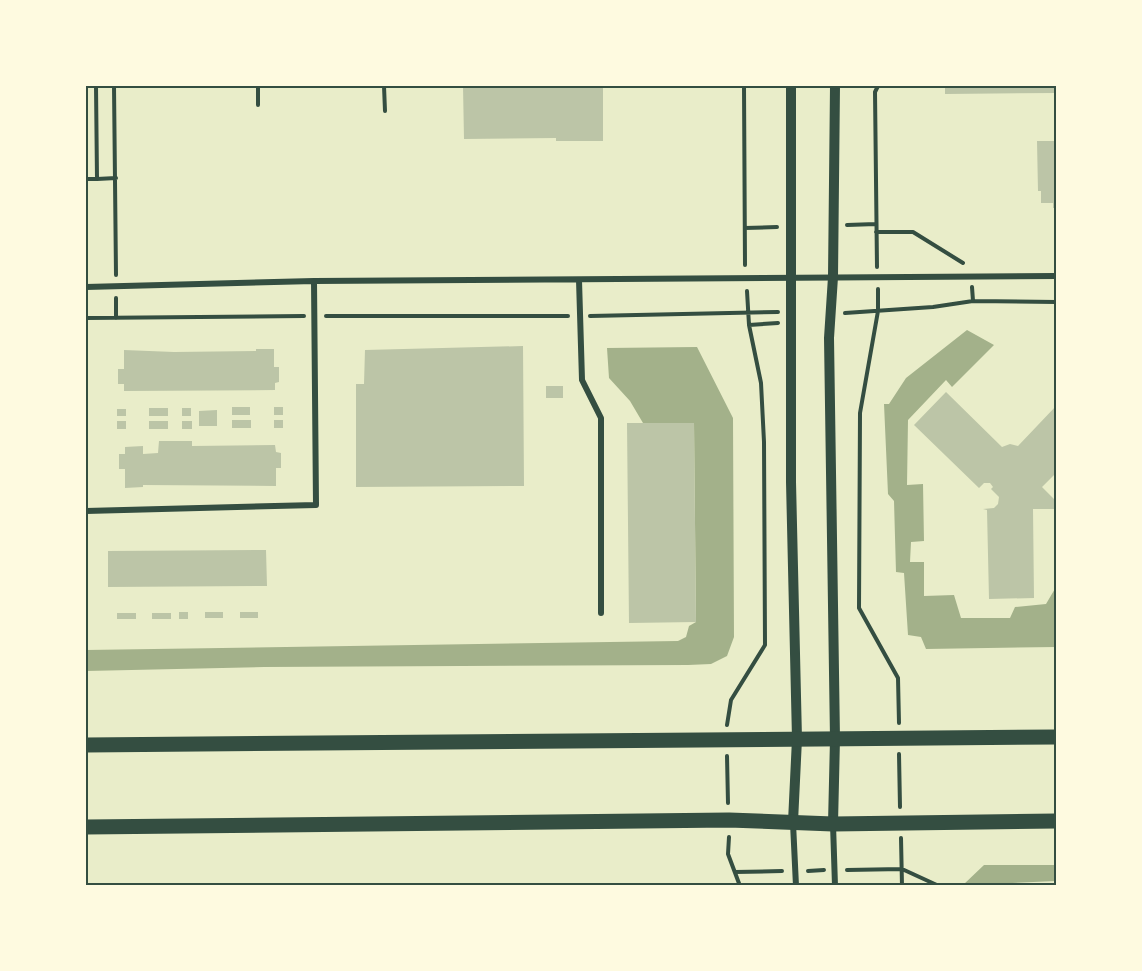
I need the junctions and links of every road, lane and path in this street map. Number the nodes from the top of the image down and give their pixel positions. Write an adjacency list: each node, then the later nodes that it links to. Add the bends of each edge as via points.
1 (96, 86): 13 (path)
2 (114, 86): 11 (path)
3 (258, 86): 9 (path)
4 (384, 86): 10 (path)
5 (744, 86): 17 (path)
6 (791, 86): 16 (street)
7 (835, 86): 15 (street)
8 (878, 86): 14 (path)
9 (258, 105)
10 (385, 111)
11 (116, 178): 13 (path); 28 (path)
12 (86, 179): 13 (path)
13 (97, 179)
14 (876, 224): 15 (path); 18 (path)
15 (834, 225): 20 (street)
16 (792, 226): 17 (path); 21 (street)
17 (745, 228): 25 (path)
18 (876, 232): 22 (path, via 913,232 972,268); 23 (path)
19 (1056, 276): 22 (street)
20 (833, 277): 21 (street); 23 (street); 34 (street)
21 (792, 278): 25 (street); 33 (street)
22 (972, 278): 23 (street); 29 (path)
23 (878, 279): 31 (path)
24 (579, 280): 25 (street); 26 (street); 36 (street)
25 (746, 280): 32 (path)
26 (314, 281): 28 (street); 35 (street)
27 (86, 287): 28 (street)
28 (116, 287): 38 (path)
29 (973, 301): 30 (path); 31 (path)
30 (1056, 302)
31 (878, 311): 34 (path); 44 (path, via 860,413 859,608 898,678)
32 (748, 312): 33 (path); 36 (path); 40 (path)
33 (792, 313): 45 (street)
34 (831, 313): 46 (street)
35 (314, 316): 36 (path); 38 (path); 41 (street, via 316,505)
36 (579, 316): 42 (street, via 582,380 601,418)
37 (86, 318): 38 (path)
38 (116, 318)
39 (778, 323): 40 (path)
40 (749, 325): 47 (path, via 760,383 764,442 765,645 732,700)
41 (86, 511)
42 (601, 613)
43 (1056, 737): 44 (main road)
44 (899, 738): 46 (main road); 53 (path)
45 (797, 739): 46 (main road); 47 (main road); 51 (street)
46 (835, 739): 52 (street)
47 (727, 741): 48 (main road); 49 (path)
48 (86, 745)
49 (729, 820): 51 (main road); 54 (main road); 55 (path, via 728,854)
50 (1056, 821): 53 (main road)
51 (793, 822): 52 (main road); 56 (street)
52 (833, 824): 53 (main road); 57 (street)
53 (901, 824): 58 (path)
54 (86, 827)
55 (740, 885)
56 (796, 885)
57 (834, 885)
58 (902, 885)

